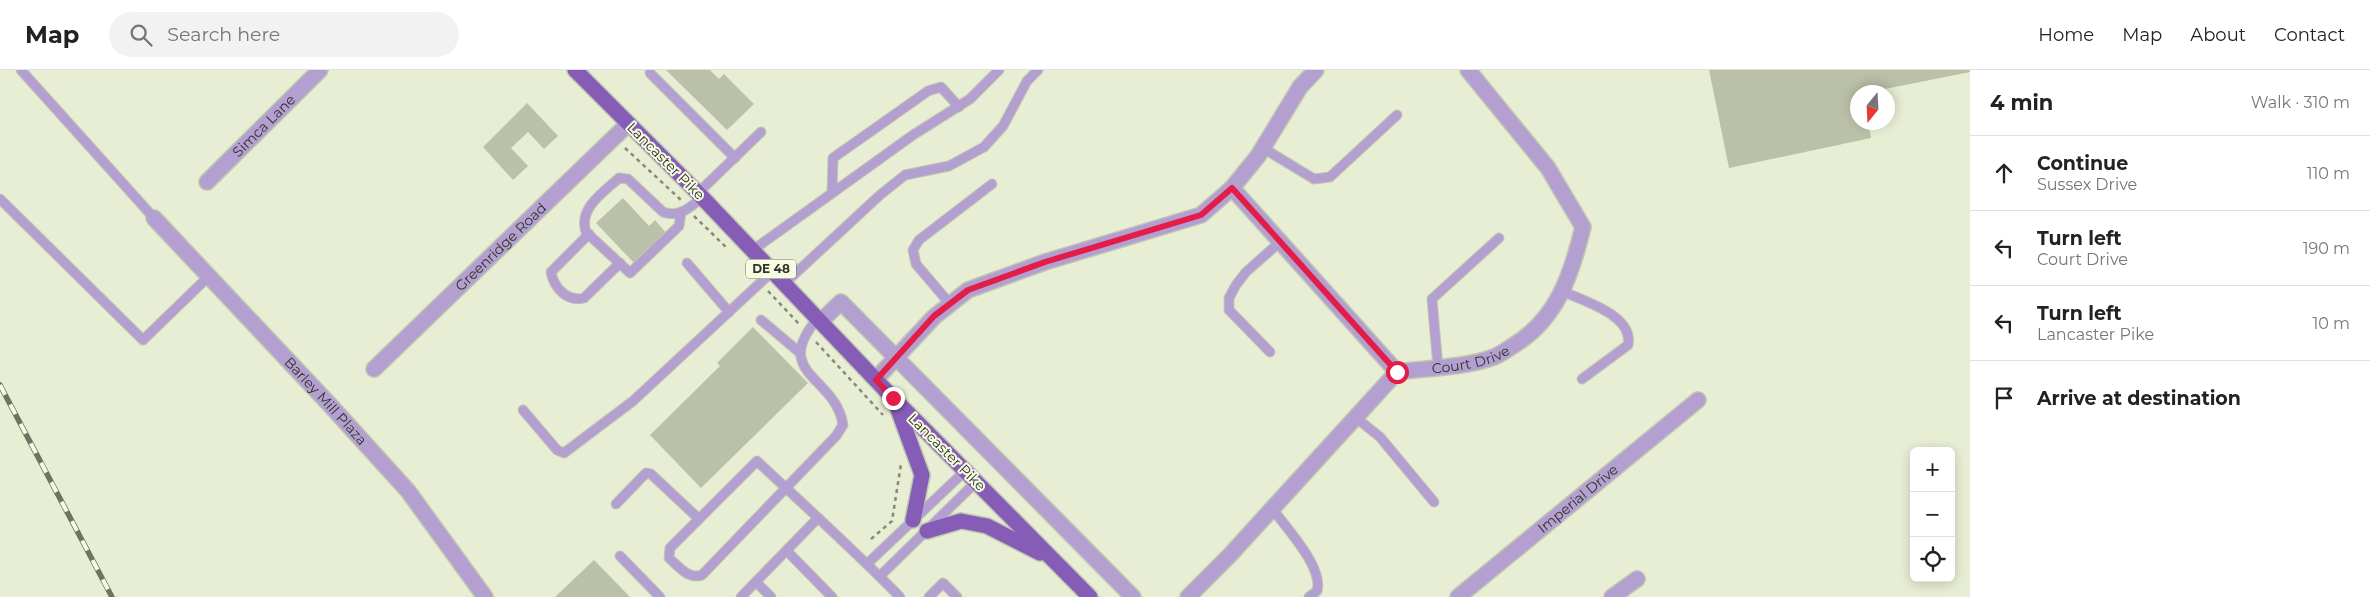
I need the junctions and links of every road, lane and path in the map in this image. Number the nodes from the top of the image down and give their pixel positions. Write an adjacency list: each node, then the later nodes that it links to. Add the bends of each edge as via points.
1 (22, 70): 23 (lane)
2 (320, 70): 16 (street, Simca Lane)
3 (575, 70): 11 (main road, Lancaster Pike / DE 48)
4 (999, 70): 9 (lane)
5 (1038, 70): 34 (lane, via 1027,81 1003,126 984,147 949,166 905,175)
6 (1316, 70): 14 (street, via 1300,87)
7 (1468, 70): 35 (street, Court Drive, via 1548,168 1583,227 1575,261)
8 (650, 73): 15 (lane)
9 (959, 107): 19 (lane); 19 (lane, via 941,87 928,90 833,158)
10 (1397, 115): 14 (lane, via 1330,177 1314,179)
11 (628, 124): 13 (street, Greenridge Road); 20 (main road, Lancaster Pike / DE 48)
12 (761, 132): 15 (lane)
13 (613, 136): 22 (path, via 679,197); 45 (street, Greenridge Road)
14 (1263, 148): 18 (street)
15 (734, 158): 20 (lane)
16 (207, 182)
17 (992, 184): 36 (lane, via 919,240 913,250 916,264)
18 (1232, 188): 26 (street); 36 (street, via 1201,215 1045,262 968,290)
19 (832, 193): 27 (lane)
20 (700, 195): 22 (lane); 27 (main road, Lancaster Pike / DE 48)
21 (0, 200): 32 (lane, via 143,340)
22 (685, 211): 24 (lane, via 670,215 663,212 628,179 619,178 585,214 583,224); 28 (path); 29 (lane, via 679,226 630,273)
23 (154, 218): 32 (street, Barley Mill Plaza)
24 (589, 234): 29 (lane); 29 (lane, via 551,272 562,292 576,300 584,298)
25 (1499, 238): 44 (lane, via 1432,299)
26 (1280, 242): 42 (lane, via 1246,272 1228,298 1229,310); 46 (street)
27 (753, 250): 31 (main road, Lancaster Pike / DE 48)
28 (733, 253)
29 (620, 263)
30 (687, 263): 37 (lane)
31 (773, 271): 33 (lane); 34 (main road, Lancaster Pike / DE 48)
32 (208, 277): 73 (street, Barley Mill Plaza, via 408,491)
33 (761, 282): 37 (lane); 40 (path)
34 (785, 284): 38 (main road, Lancaster Pike / DE 48)
35 (1562, 291): 44 (street, Court Drive, via 1556,306 1528,338 1492,358); 47 (lane, via 1618,319 1628,332 1628,345)
36 (950, 304): 43 (street, via 934,316)
37 (729, 312): 51 (lane, via 633,402 564,453 557,450)
38 (819, 319): 40 (lane); 43 (street, via 841,302); 48 (main road, Lancaster Pike / DE 48)
39 (761, 320): 41 (lane)
40 (807, 331): 41 (lane); 53 (path)
41 (799, 352): 57 (lane, via 802,364 842,416 843,425)
42 (1270, 352)
43 (897, 357): 48 (street); 82 (street)
44 (1438, 367): 46 (street, Court Drive)
45 (374, 369)
46 (1397, 372): 52 (street)
47 (1582, 379)
48 (876, 380): 49 (main road, Lancaster Pike / DE 48)
49 (893, 398): 55 (main road, Lancaster Pike / DE 48); 63 (main road, via 922,475)
50 (1698, 400): 85 (street, Imperial Drive)
51 (523, 410)
52 (1355, 417): 58 (lane, via 1380,438); 60 (street)
53 (886, 420)
54 (902, 458): 65 (path, via 892,521)
55 (964, 471): 56 (main road, Lancaster Pike / DE 48); 63 (lane)
56 (976, 482): 64 (lane); 68 (main road, Lancaster Pike / DE 48)
57 (786, 489): 61 (lane); 62 (lane, via 756,461); 62 (lane, via 702,575 695,578 668,554)
58 (1434, 502)
59 (616, 504): 62 (lane, via 646,473 651,474)
60 (1272, 508): 83 (street); 84 (lane, via 1300,544 1316,576 1317,591)
61 (818, 518): 66 (lane); 69 (lane)
62 (699, 519)
63 (913, 520): 69 (lane)
64 (928, 531): 68 (main road, via 960,521 987,526); 70 (lane)
65 (871, 539)
66 (787, 551): 72 (lane); 77 (lane)
67 (620, 556): 74 (lane)
68 (1052, 559): 81 (main road, Lancaster Pike / DE 48)
69 (867, 564): 70 (lane)
70 (880, 576): 78 (lane)
71 (1637, 579): 86 (street)
72 (756, 582): 75 (lane); 76 (lane)
73 (485, 597)
74 (660, 597)
75 (741, 597)
76 (771, 597)
77 (832, 597)
78 (900, 597)
79 (929, 597): 80 (lane, via 943,583)
80 (957, 597)
81 (1090, 597)
82 (1133, 597)
83 (1188, 597)
84 (1309, 597)
85 (1458, 597)
86 (1612, 597)

